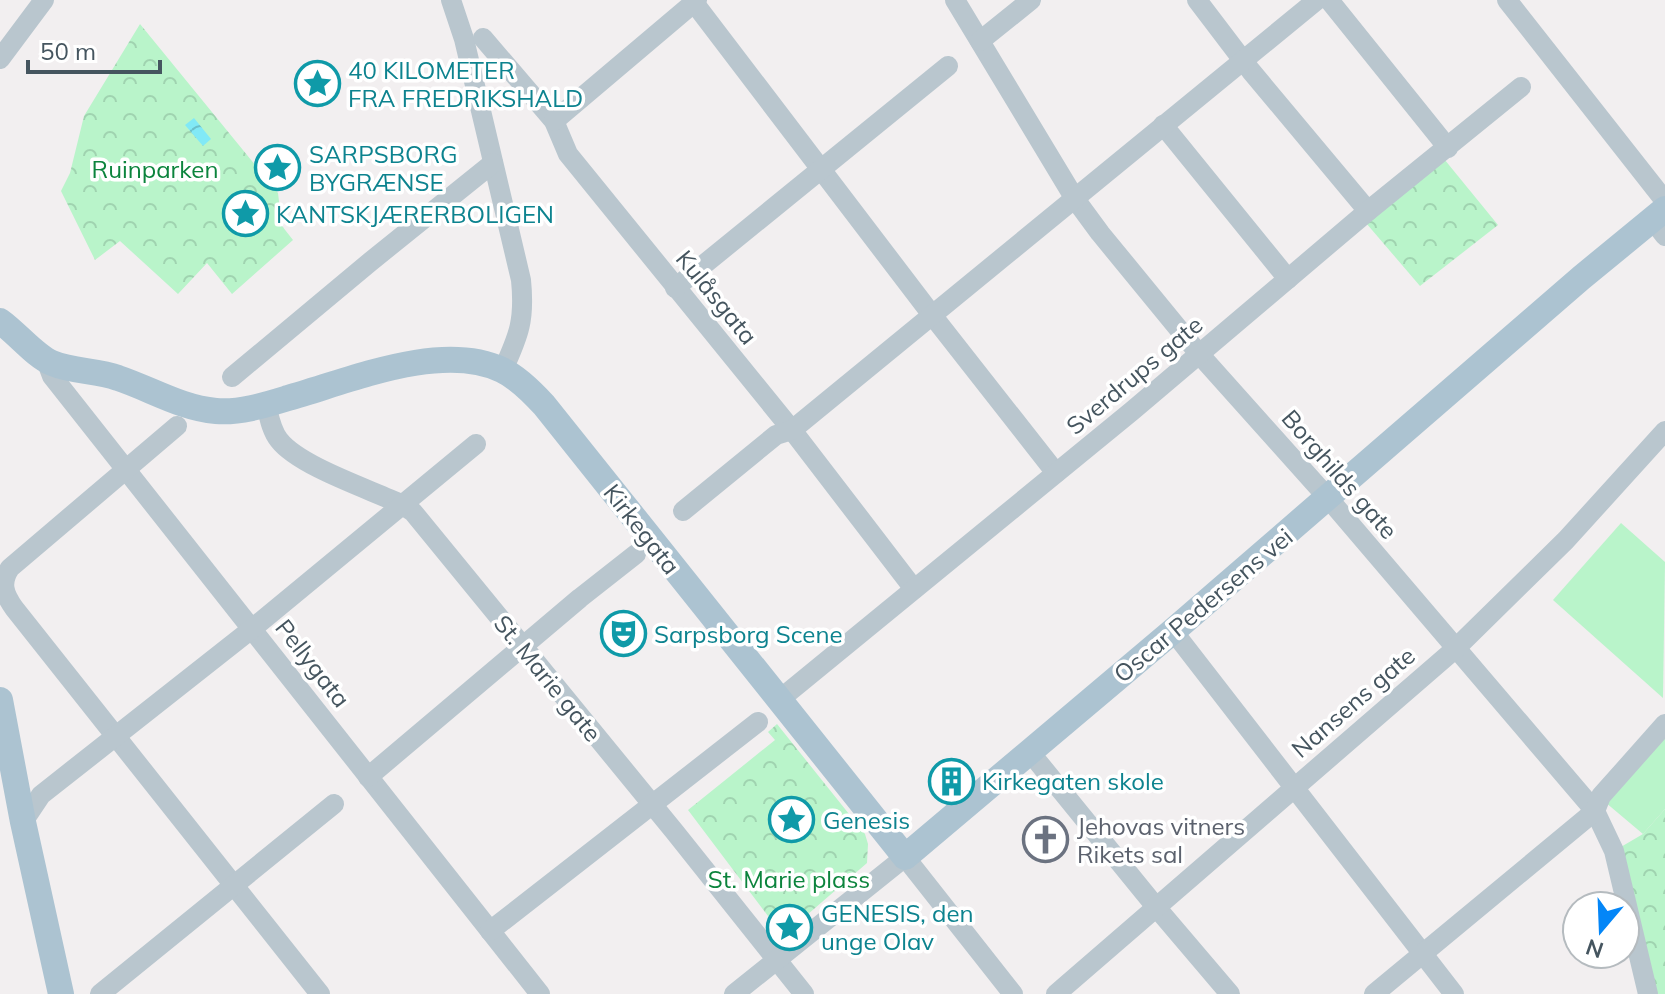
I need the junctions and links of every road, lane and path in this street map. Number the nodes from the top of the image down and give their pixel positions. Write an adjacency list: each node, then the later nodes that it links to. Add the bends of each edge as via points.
1 (44, 0): 12 (street)
2 (451, 0): 19 (street)
3 (955, 0): 11 (street, Borghilds gate)
4 (1031, 0): 11 (street)
5 (1197, 0): 13 (street)
6 (1317, 0): 13 (street)
7 (1329, 0): 18 (street)
8 (1507, 0): 23 (street)
9 (694, 1): 16 (street); 20 (street)
10 (483, 38): 16 (street, Kulåsgata)
11 (980, 41): 21 (street, Borghilds gate)
12 (0, 59)
13 (1242, 59): 17 (street); 22 (street)
14 (948, 66): 20 (street)
15 (1521, 87): 18 (street, Sverdrups gate)
16 (554, 121): 25 (street, Kulåsgata, via 568,154)
17 (1163, 125): 21 (street); 24 (street)
18 (1448, 148): 22 (street, Sverdrups gate)
19 (493, 163): 30 (street, via 524,306 520,333); 31 (street)
20 (822, 168): 25 (street); 26 (street)
21 (1075, 199): 26 (street); 28 (street, Borghilds gate)
22 (1368, 211): 24 (street, Sverdrups gate)
23 (1662, 216): 39 (main road, Oscar Pedersens vei)
24 (1288, 279): 28 (street, Sverdrups gate)
25 (675, 288): 34 (street, Kulåsgata)
26 (932, 315): 34 (street); 38 (street)
27 (0, 321): 29 (main road)
28 (1200, 355): 38 (street, Sverdrups gate); 39 (street, Borghilds gate)
29 (51, 363): 32 (main road, via 118,378 199,409); 37 (street, Pellygata, via 52,376)
30 (503, 370): 32 (main road, via 473,362 420,363); 49 (main road, Kirkegata, via 544,405)
31 (232, 377)
32 (266, 404): 40 (street, St. Marie gate, via 273,430 296,456)
33 (177, 426): 37 (street)
34 (792, 430): 41 (street, via 776,435); 43 (street, Kulåsgata)
35 (1665, 431): 47 (street, Nansens gate, via 1566,540)
36 (476, 444): 40 (street)
37 (126, 471): 44 (street, Pellygata); 52 (street, via 10,568 3,588)
38 (1056, 473): 43 (street, Sverdrups gate)
39 (1328, 498): 45 (main road, Oscar Pedersens vei); 47 (street, Borghilds gate)
40 (401, 504): 44 (street); 46 (street, St. Marie gate)
41 (683, 511)
42 (636, 554): 46 (street)
43 (914, 589): 49 (street, Sverdrups gate)
44 (253, 628): 52 (street); 54 (street, Pellygata)
45 (1173, 631): 53 (main road, Oscar Pedersens vei); 55 (street)
46 (523, 648): 54 (street); 57 (street, St. Marie gate)
47 (1455, 649): 55 (street, Nansens gate); 58 (street, Borghilds gate)
48 (0, 700): 59 (main road)
49 (779, 700): 60 (main road, Kirkegata)
50 (758, 722): 57 (street)
51 (1665, 724): 58 (street, via 1601,796)
52 (115, 737): 59 (street, via 41,795); 61 (street)
53 (1029, 751): 60 (main road, Oscar Pedersens vei); 62 (street)
54 (368, 777): 63 (street, Pellygata)
55 (1295, 786): 62 (street, Nansens gate); 64 (street)
56 (334, 804): 61 (street)
57 (653, 805): 63 (street); 65 (street, St. Marie gate)
58 (1595, 811): 64 (street); 77 (street, Borghilds gate, via 1614,851)
59 (23, 822): 66 (main road)
60 (905, 857): 65 (street, Oscar Pedersens vei); 72 (street, Kirkegata)
61 (233, 886): 67 (street); 68 (street)
62 (1156, 907): 73 (street, Nansens gate); 74 (street)
63 (490, 931): 69 (street, Pellygata)
64 (1424, 955): 75 (street); 76 (street)
65 (777, 959): 70 (street, Oscar Pedersens vei); 71 (street, St. Marie gate)
66 (61, 994)
67 (100, 994)
68 (320, 994)
69 (540, 994)
70 (734, 994)
71 (804, 994)
72 (1013, 994)
73 (1056, 994)
74 (1230, 994)
75 (1374, 994)
76 (1454, 994)
77 (1648, 994)

